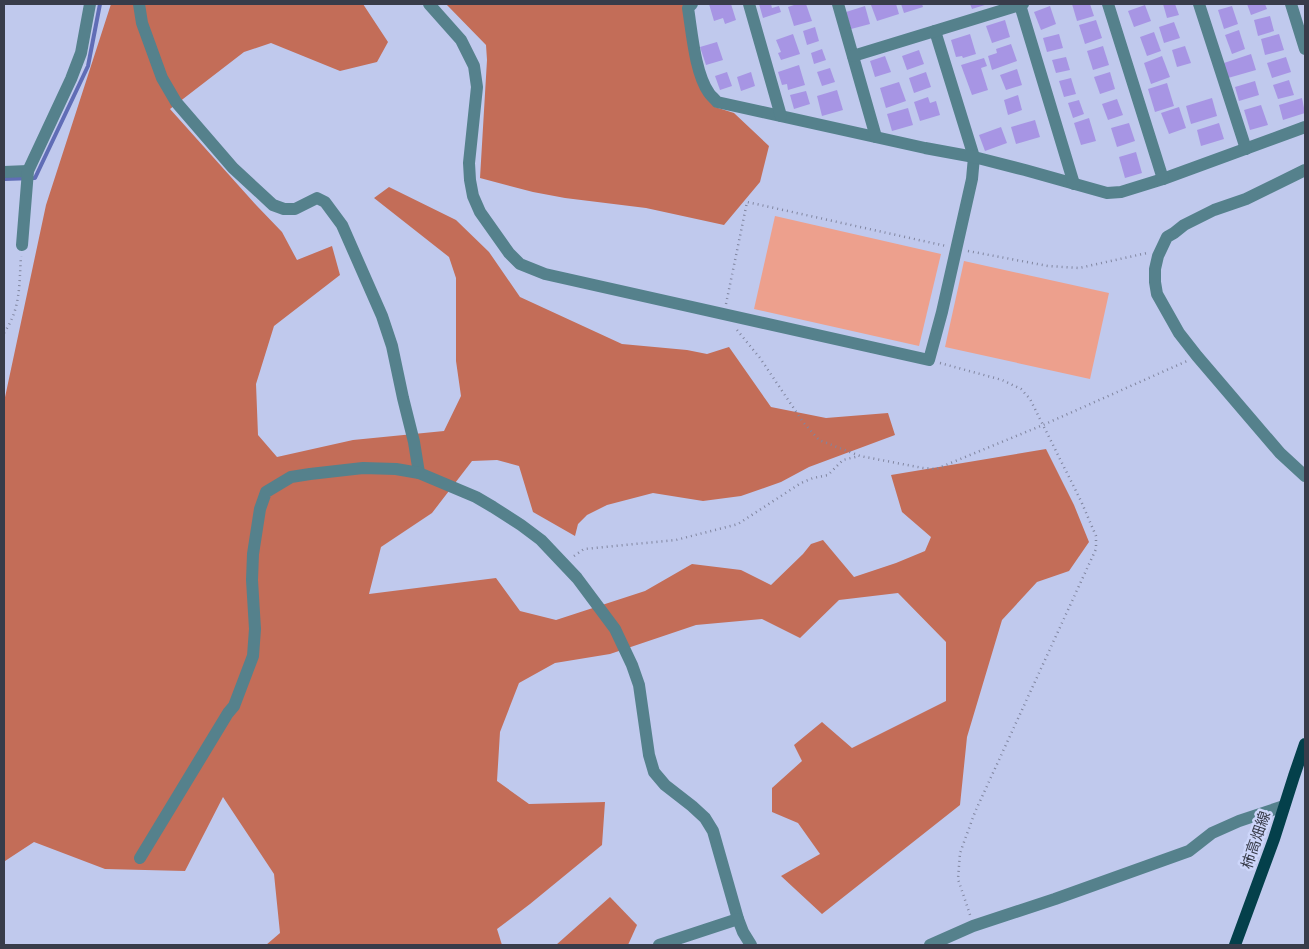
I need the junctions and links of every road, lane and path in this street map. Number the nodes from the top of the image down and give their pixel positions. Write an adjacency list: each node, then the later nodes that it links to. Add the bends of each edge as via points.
1 (90, 4): 20 (street, via 81,52 71,79)
2 (139, 4): 33 (street, via 162,78 176,102 233,168 273,205 295,209 317,198 325,202 342,225 392,346)
3 (429, 4): 27 (street, via 462,40 474,66 477,87 470,180 480,212 509,253 520,264 545,274)
4 (692, 4): 14 (street, via 688,8 698,65 709,93 717,102)
5 (749, 4): 14 (street)
6 (838, 4): 13 (street)
7 (1021, 4): 11 (street); 23 (street)
8 (1108, 4): 22 (street)
9 (1199, 4): 17 (street)
10 (1291, 4): 12 (street)
11 (935, 31): 13 (street); 18 (street)
12 (1305, 49)
13 (853, 56): 16 (street)
14 (781, 116): 16 (street)
15 (1305, 127): 17 (street)
16 (876, 137): 18 (street)
17 (1246, 149): 22 (street)
18 (974, 157): 23 (street); 25 (street)
19 (1305, 170): 26 (street, via 1184,225 1168,237)
20 (28, 171): 21 (street); 24 (street)
21 (4, 172)
22 (1163, 178): 23 (street, via 1114,193)
23 (1074, 184)
24 (22, 245): 28 (path, via 18,300)
25 (956, 248): 26 (path, via 1063,268 1079,268 1148,253); 27 (path, via 747,202); 30 (street)
26 (1158, 256): 29 (street, via 1154,282 1158,294)
27 (724, 314): 30 (street); 32 (path, via 760,358 802,422 819,440)
28 (4, 333)
29 (1197, 356): 31 (path); 34 (street, via 1280,453)
30 (928, 360): 31 (path, via 1002,380 1021,390 1030,399)
31 (1043, 425): 32 (path, via 936,469); 40 (path, via 1096,536 1096,549 975,812 960,853 958,879)
32 (860, 456): 35 (path, via 842,460 828,475 801,482 738,524 676,540 584,549)
33 (419, 473): 35 (street, via 493,507 541,540); 38 (street, via 364,468 310,474 291,477 266,492 253,554 253,656 234,706)
34 (1305, 476)
35 (562, 563): 39 (street, via 615,629 639,685 654,772 705,818 713,831)
36 (1305, 744): 37 (main road, 柿高畑線)
37 (1284, 806): 40 (street, via 1212,833 1189,850 1161,861); 44 (main road, 柿高畑線)
38 (140, 858)
39 (738, 919): 41 (street); 42 (street)
40 (973, 926): 43 (street)
41 (659, 945)
42 (751, 945)
43 (930, 945)
44 (1235, 945)

